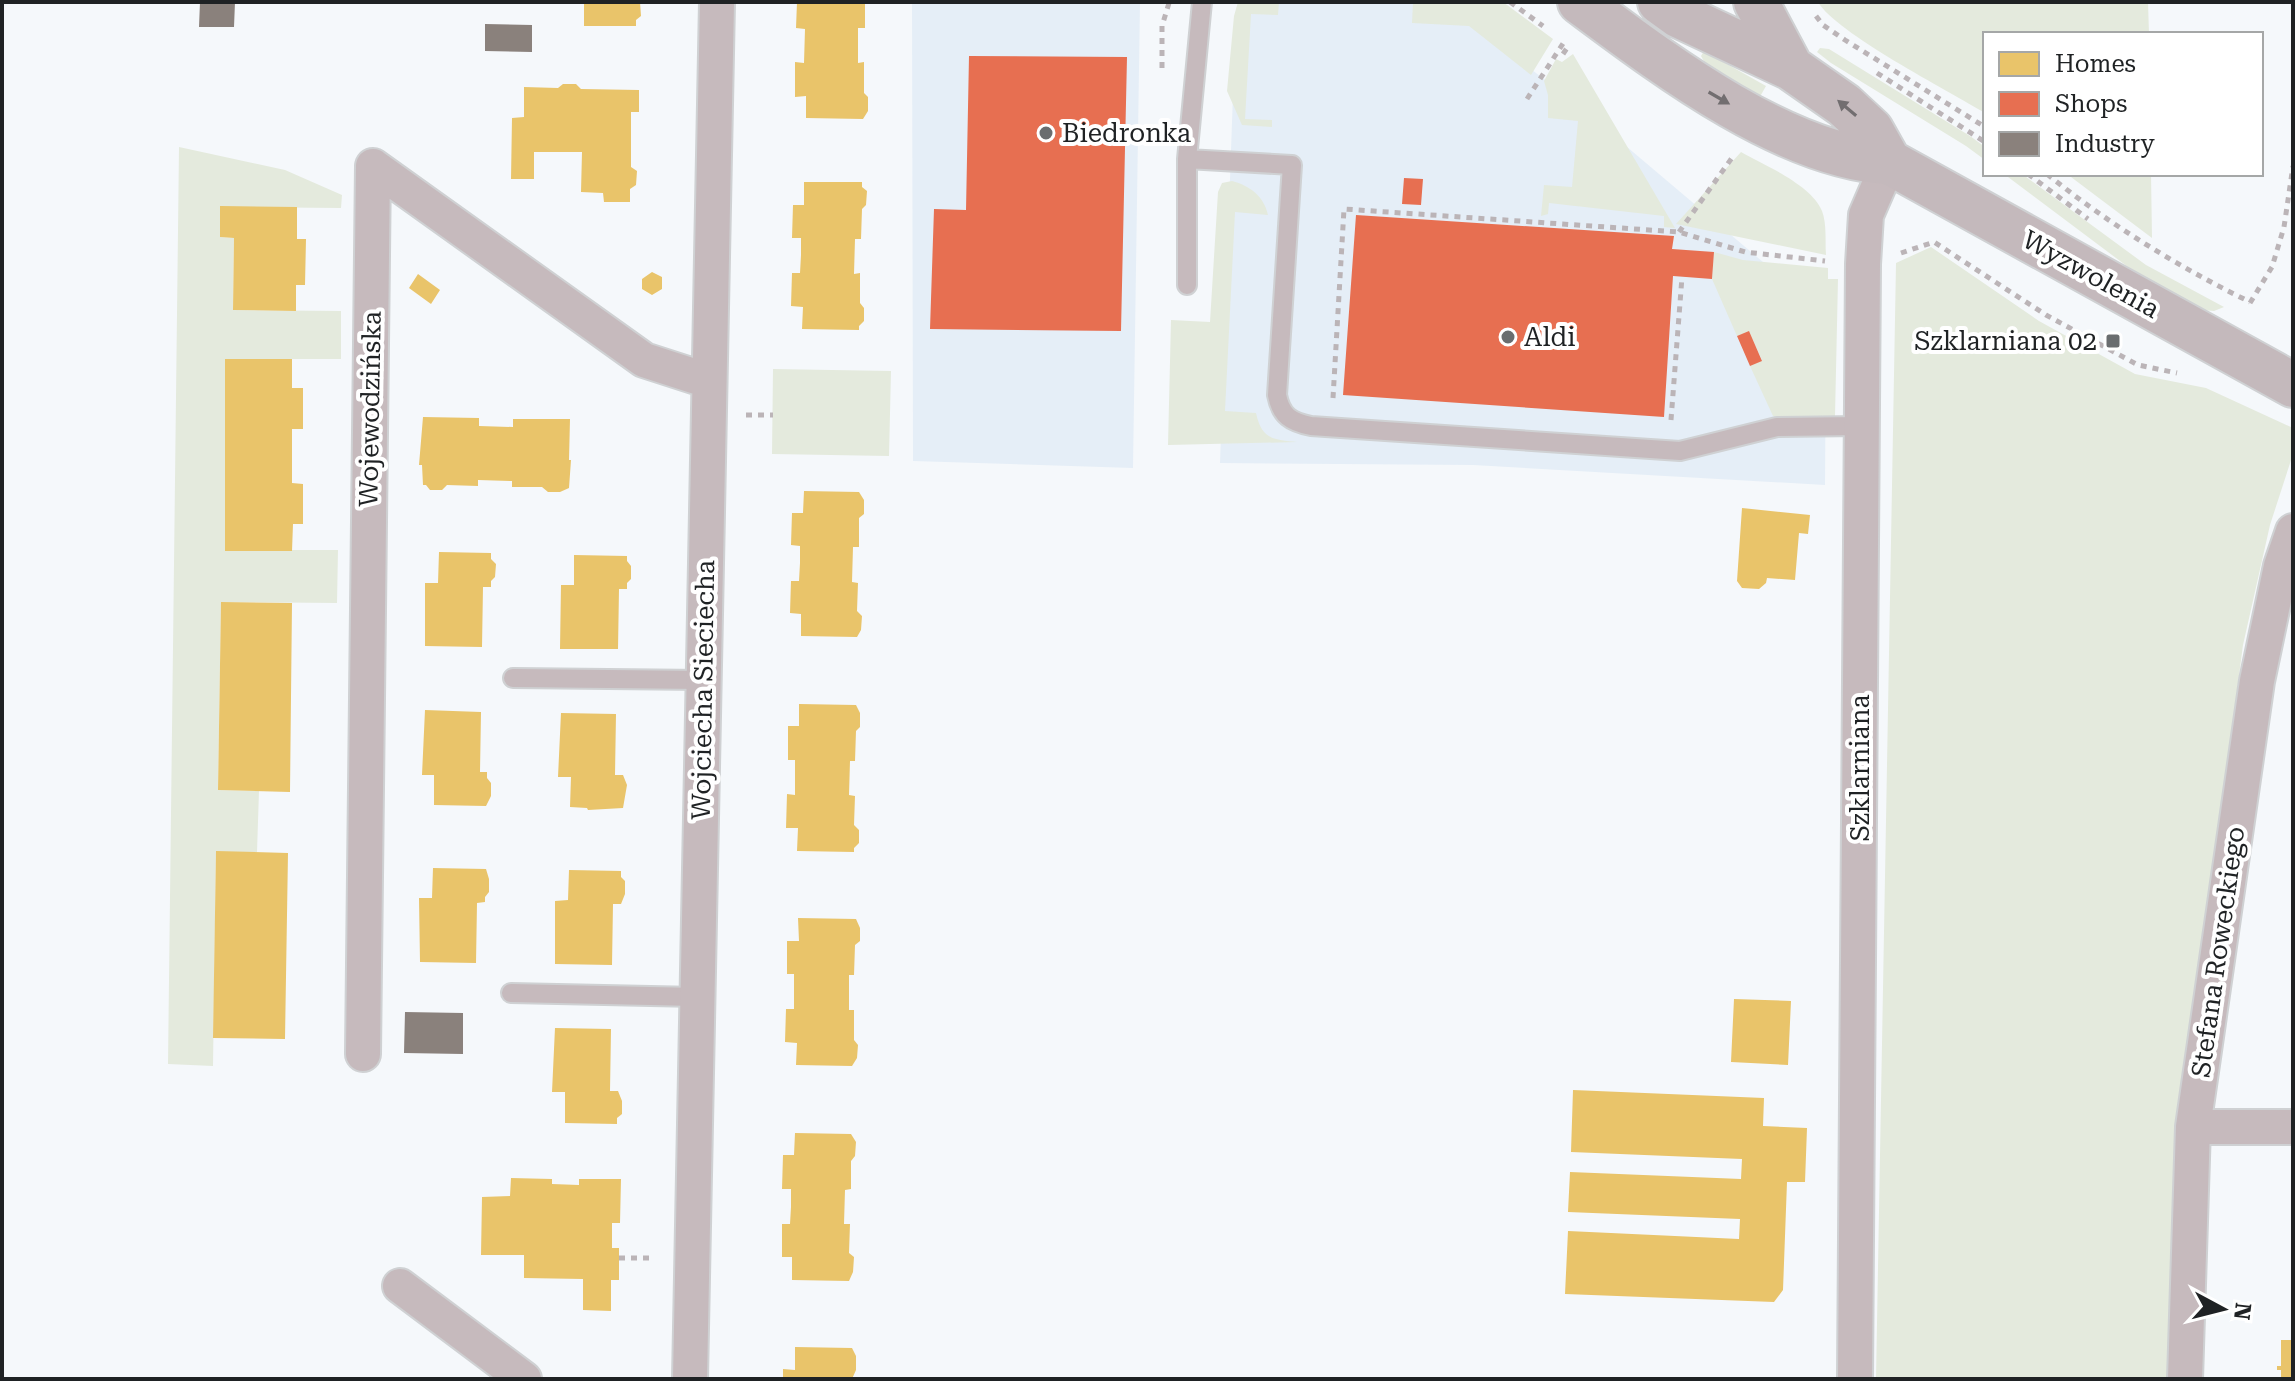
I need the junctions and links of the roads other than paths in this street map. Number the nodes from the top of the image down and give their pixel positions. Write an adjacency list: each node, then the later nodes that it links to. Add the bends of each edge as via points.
1 (717, 2): 11 (street, Wojciecha Sieciecha)
2 (1202, 2): 8 (lane)
3 (1756, 2): 6 (street)
4 (1680, 5): 5 (street, via 1648,24); 6 (street); 7 (street)
5 (1584, 22): 7 (street, Wyzwolenia)
6 (1791, 68): 9 (street, one-way to 6, via 1871,130)
7 (1678, 73): 9 (street, Wyzwolenia, one-way to 9, via 1824,150 1860,161)
8 (1187, 159): 10 (lane); 13 (lane, via 1292,165 1277,395 1286,417 1297,423 1680,451 1777,427)
9 (1889, 162): 12 (street, Wyzwolenia); 13 (street, Szklarniana, via 1866,215)
10 (1187, 285)
11 (709, 381): 16 (street, Wojciecha Sieciecha); 19 (street, Wojewodzińska, via 644,360 373,166)
12 (2293, 385)
13 (1860, 426): 25 (street, Szklarniana)
14 (2293, 531): 20 (street, Stefana Roweckiego, via 2257,681)
15 (513, 678): 16 (lane)
16 (703, 680): 18 (street, Wojciecha Sieciecha)
17 (511, 993): 18 (lane)
18 (697, 997): 24 (street, Wojciecha Sieciecha)
19 (363, 1054)
20 (2193, 1127): 21 (street); 26 (street, Stefana Roweckiego)
21 (2293, 1127)
22 (400, 1286): 23 (street)
23 (524, 1379)
24 (690, 1379)
25 (1855, 1379)
26 (2185, 1379)

